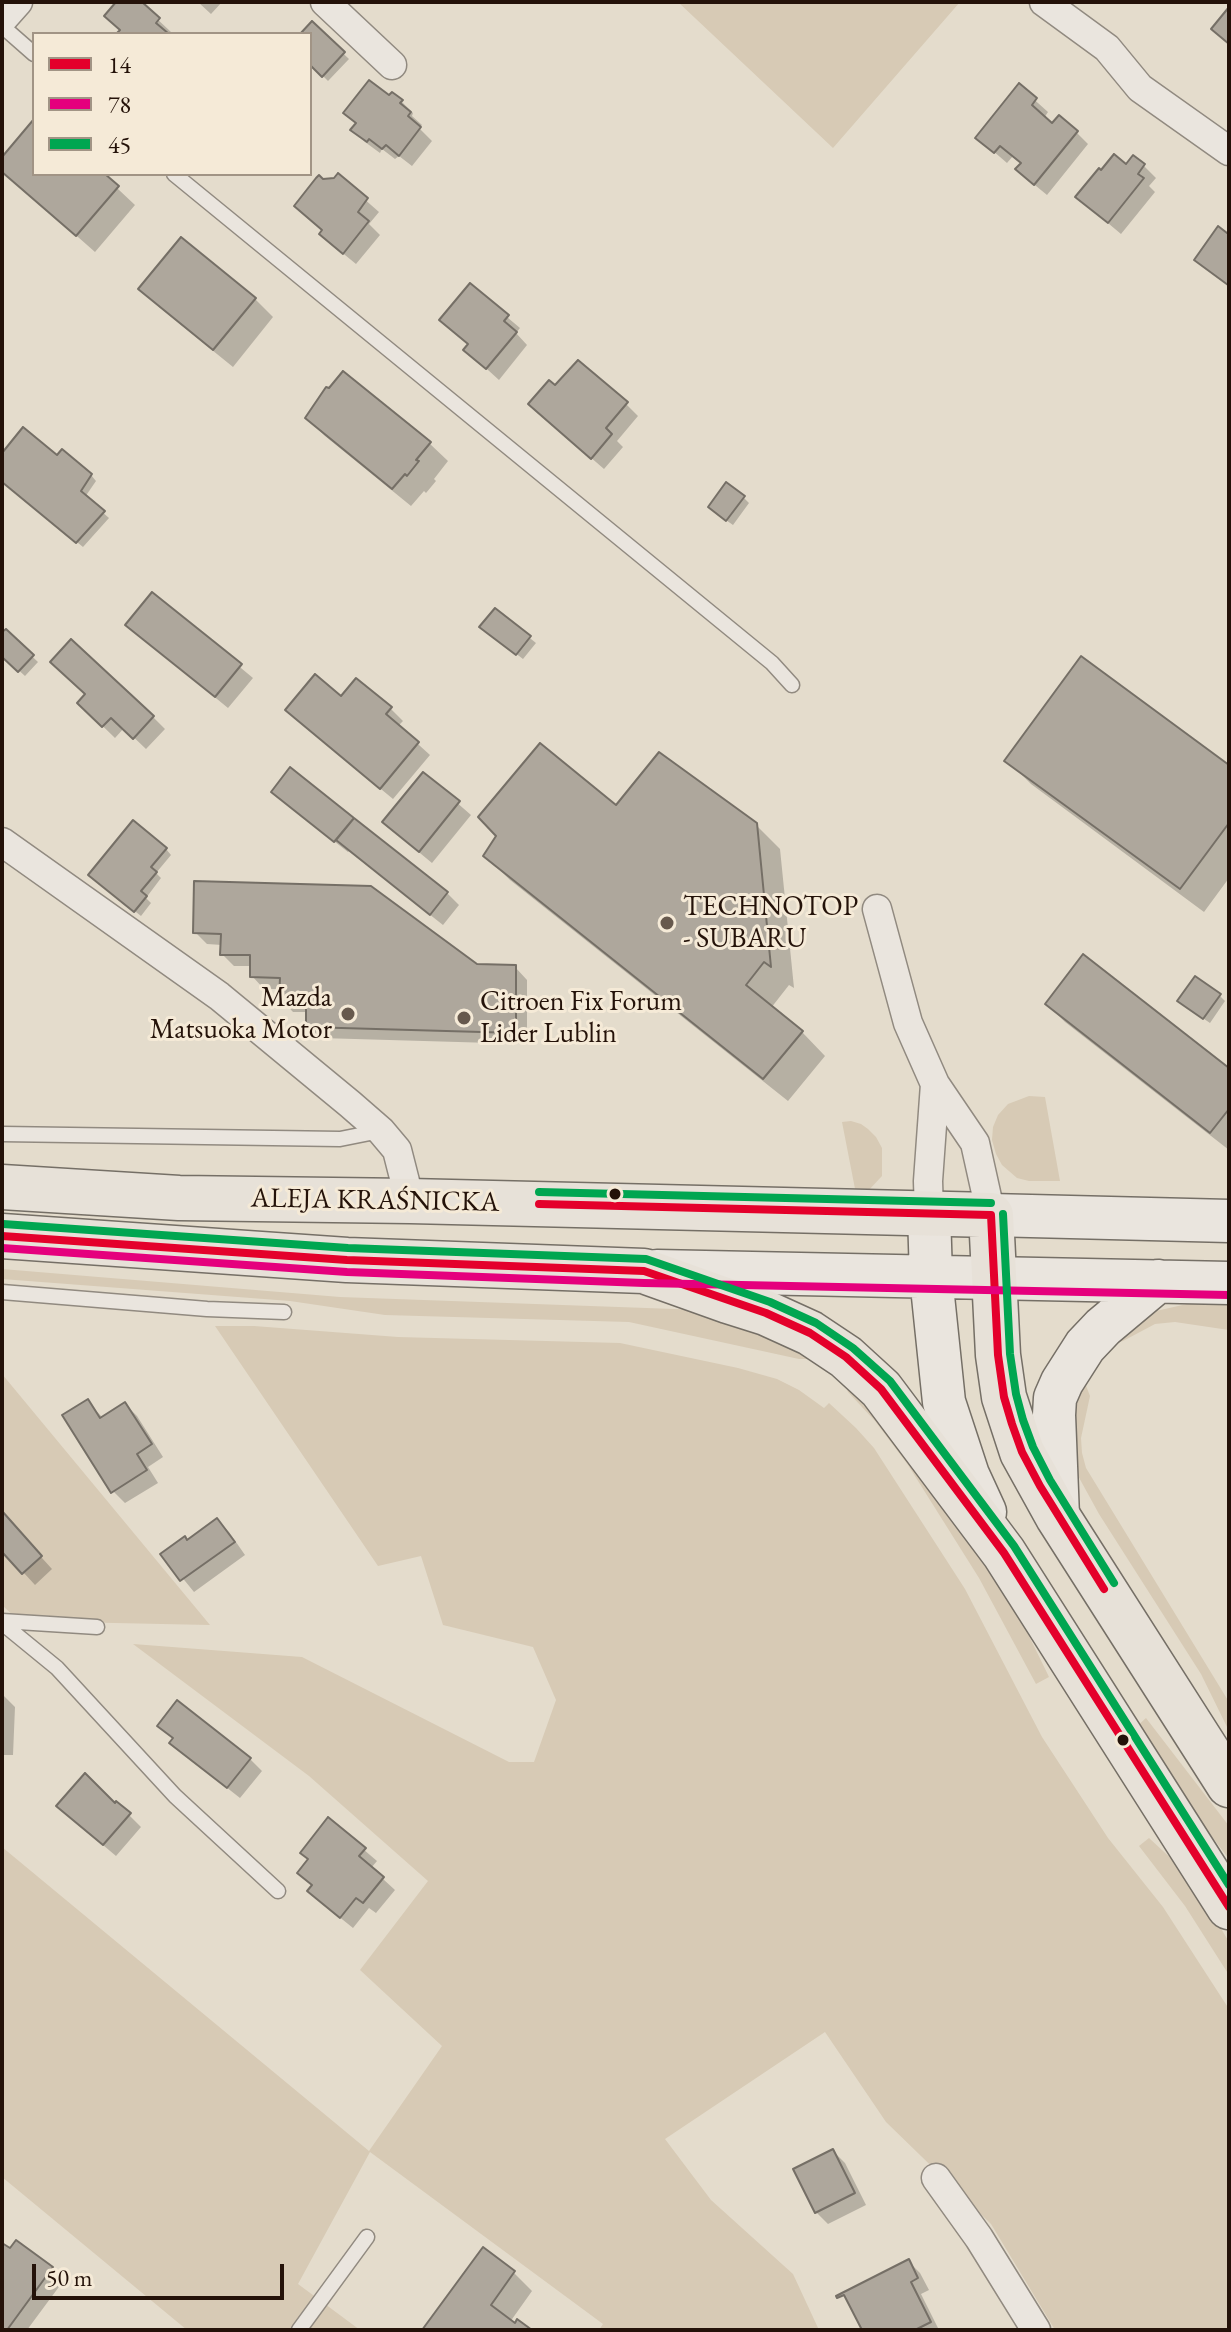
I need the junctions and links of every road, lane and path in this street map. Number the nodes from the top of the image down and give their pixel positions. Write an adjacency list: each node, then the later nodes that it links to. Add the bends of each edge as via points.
1 (18, 2): 4 (street)
2 (325, 2): 6 (street)
3 (1044, 2): 7 (street, via 1107,48 1140,88)
4 (2, 23): 5 (lane)
5 (32, 52)
6 (392, 65)
7 (1229, 151)
8 (176, 176): 9 (lane, via 760,653)
9 (792, 685)
10 (2, 842): 13 (street, via 219,996)
11 (877, 909): 12 (street, via 908,1023)
12 (935, 1084): 17 (street); 18 (street, via 975,1143)
13 (381, 1131): 14 (lane, via 340,1139); 16 (street, via 397,1150)
14 (2, 1134)
15 (2, 1187): 16 (main road, ALEJA KRAŚNICKA, via 179,1198)
16 (410, 1201): 17 (main road, ALEJA KRAŚNICKA)
17 (929, 1213): 18 (main road, ALEJA KRAŚNICKA); 22 (main road)
18 (991, 1215): 19 (main road, ALEJA KRAŚNICKA); 23 (main road)
19 (1229, 1221)
20 (2, 1236): 21 (main road, ALEJA KRAŚNICKA, via 347,1260)
21 (644, 1271): 22 (main road, ALEJA KRAŚNICKA); 29 (main road, via 766,1313 846,1357 905,1418)
22 (931, 1277): 23 (main road, ALEJA KRAŚNICKA); 29 (main road, via 944,1402 968,1475)
23 (994, 1278): 24 (main road, ALEJA KRAŚNICKA); 28 (main road, via 1004,1397 1022,1452)
24 (1158, 1281): 25 (main road, ALEJA KRAŚNICKA); 28 (main road, via 1085,1346 1055,1398)
25 (1229, 1283)
26 (2, 1292): 27 (lane)
27 (284, 1312)
28 (1058, 1517): 32 (main road)
29 (1004, 1553): 34 (main road)
30 (2, 1622): 31 (lane); 33 (lane, via 57,1668 175,1796)
31 (97, 1627)
32 (1229, 1785)
33 (278, 1891)
34 (1229, 1907)
35 (936, 2178): 38 (street)
36 (367, 2237): 37 (lane)
37 (299, 2330)
38 (1036, 2330)

